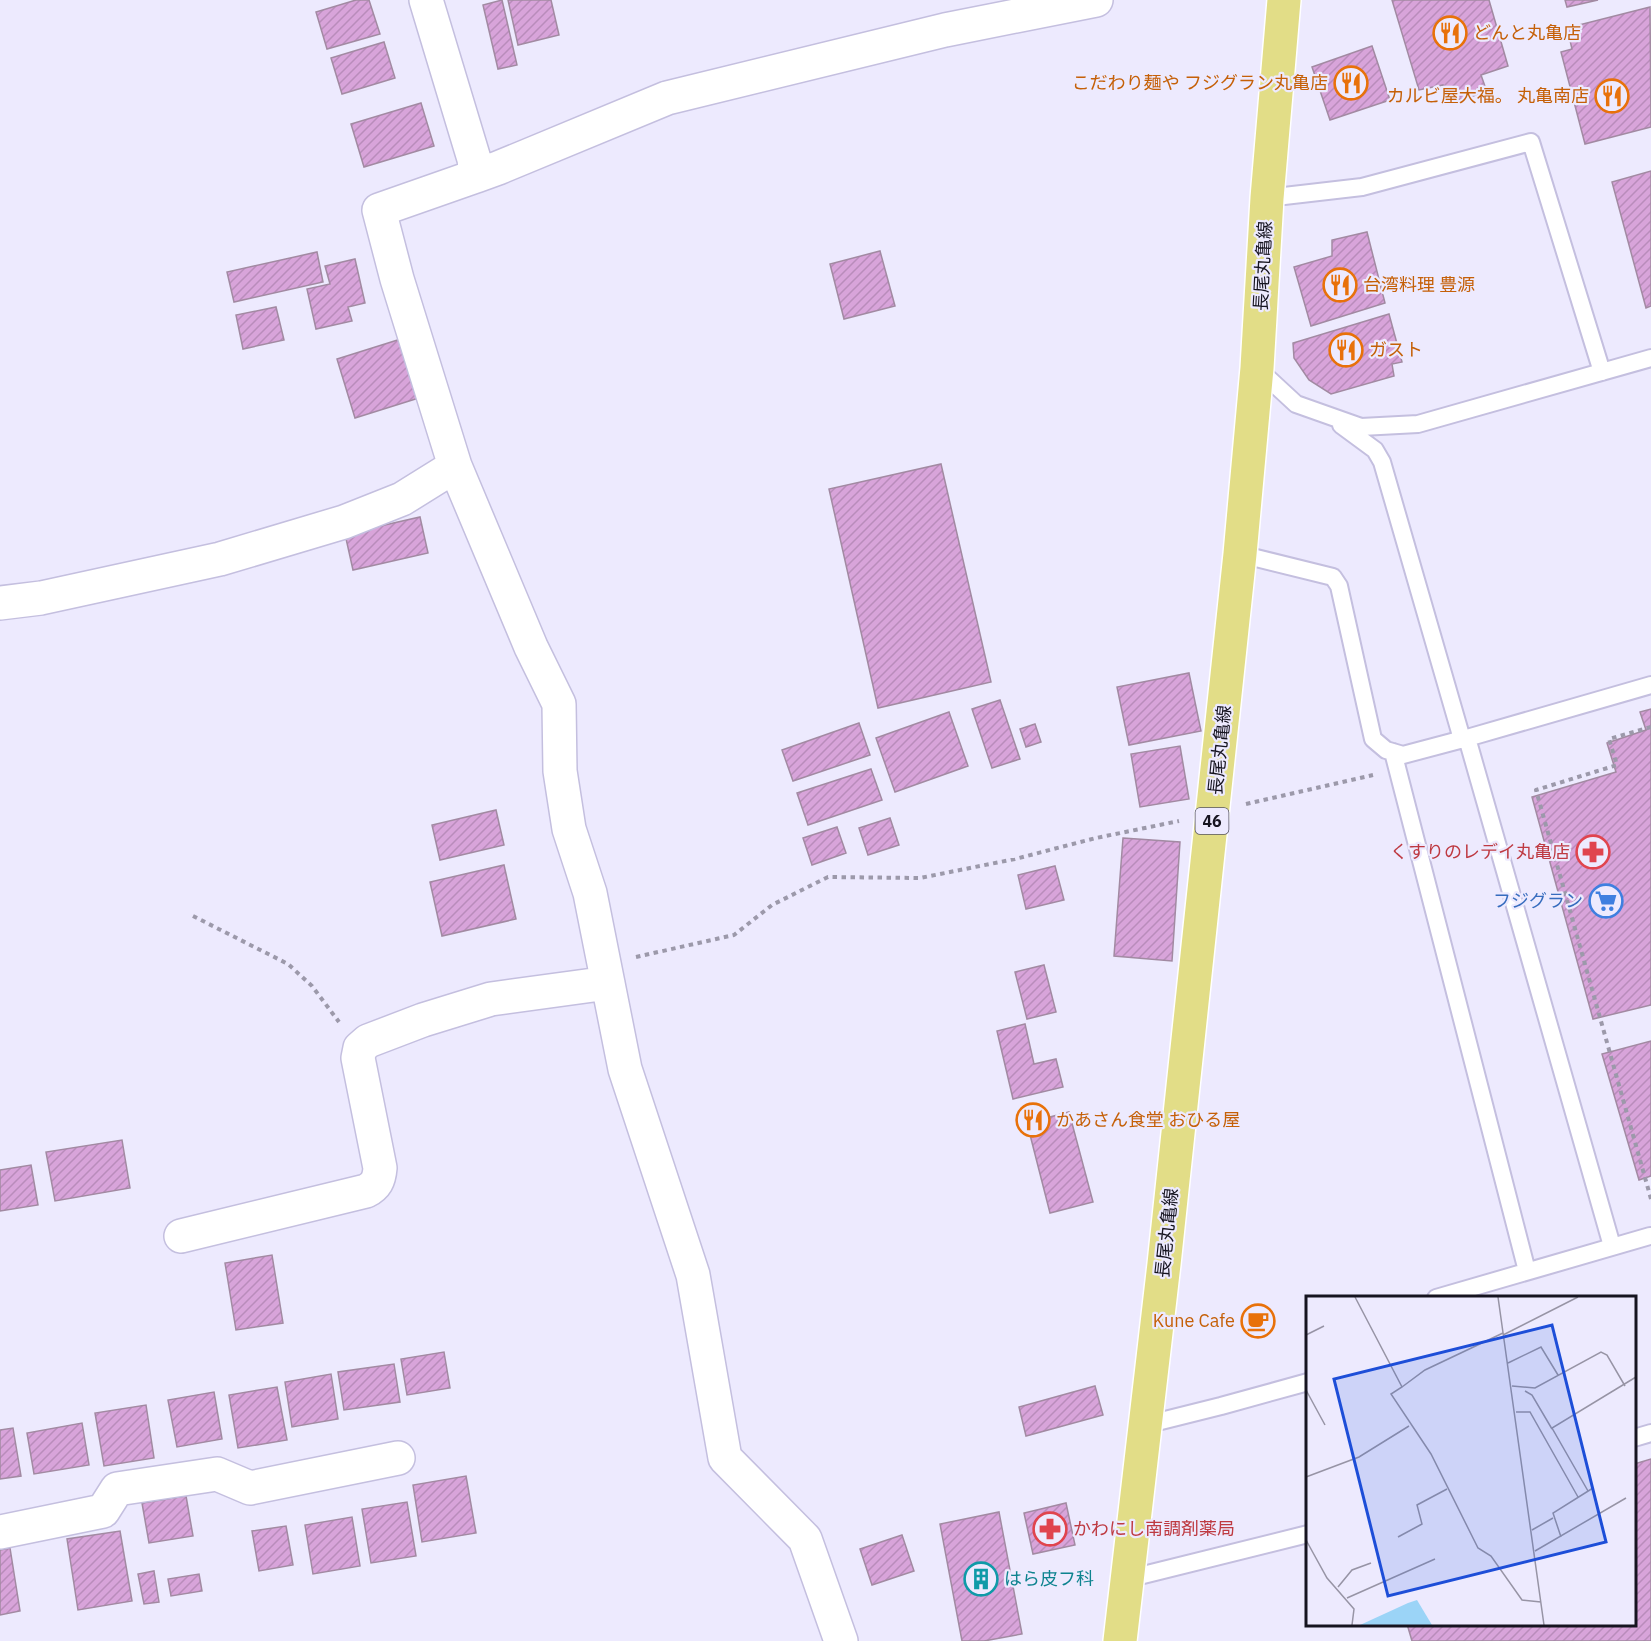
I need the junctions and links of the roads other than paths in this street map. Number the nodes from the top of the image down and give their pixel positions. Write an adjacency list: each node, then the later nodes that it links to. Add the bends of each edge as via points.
1 (426, 0): 4 (street)
2 (1096, 0): 4 (street, via 945,30 667,98)
3 (1284, 0): 5 (main road, 長尾丸亀線 / 46)
4 (476, 176): 10 (street, via 379,210)
5 (1267, 198): 7 (main road, 長尾丸亀線 / 46); 8 (lane, via 1362,188 1531,142)
6 (1651, 358): 8 (lane)
7 (1257, 368): 9 (lane, via 1296,404); 11 (main road, 長尾丸亀線 / 46)
8 (1602, 372): 9 (lane, via 1418,424 1360,427)
9 (1329, 415): 14 (lane, via 1375,450 1382,462)
10 (455, 466): 12 (street, via 402,499 344,522 220,559 41,598); 16 (street, via 559,704 560,771 568,829 590,893)
11 (1240, 554): 15 (lane, via 1333,577 1339,585 1373,739); 23 (main road, 長尾丸亀線 / 46)
12 (0, 603)
13 (1651, 685): 14 (lane)
14 (1464, 738): 15 (lane, via 1403,755); 19 (lane)
15 (1393, 752): 20 (lane)
16 (606, 974): 17 (street, via 491,999 368,1041 360,1048 358,1058 381,1168 373,1187); 30 (street, via 625,1069 693,1275 724,1458 805,1539)
17 (181, 1236)
18 (1650, 1236): 19 (lane)
19 (1612, 1246): 20 (lane)
20 (1527, 1271): 21 (lane)
21 (1443, 1296)
22 (1306, 1383): 23 (lane)
23 (1145, 1425): 29 (main road, 長尾丸亀線 / 46)
24 (1651, 1433): 25 (lane)
25 (1636, 1438)
26 (398, 1458): 27 (street, via 250,1488 218,1474 117,1489 103,1511)
27 (0, 1532)
28 (1306, 1534): 29 (lane)
29 (1127, 1579): 31 (main road, 長尾丸亀線 / 46)
30 (841, 1641)
31 (1120, 1641)

